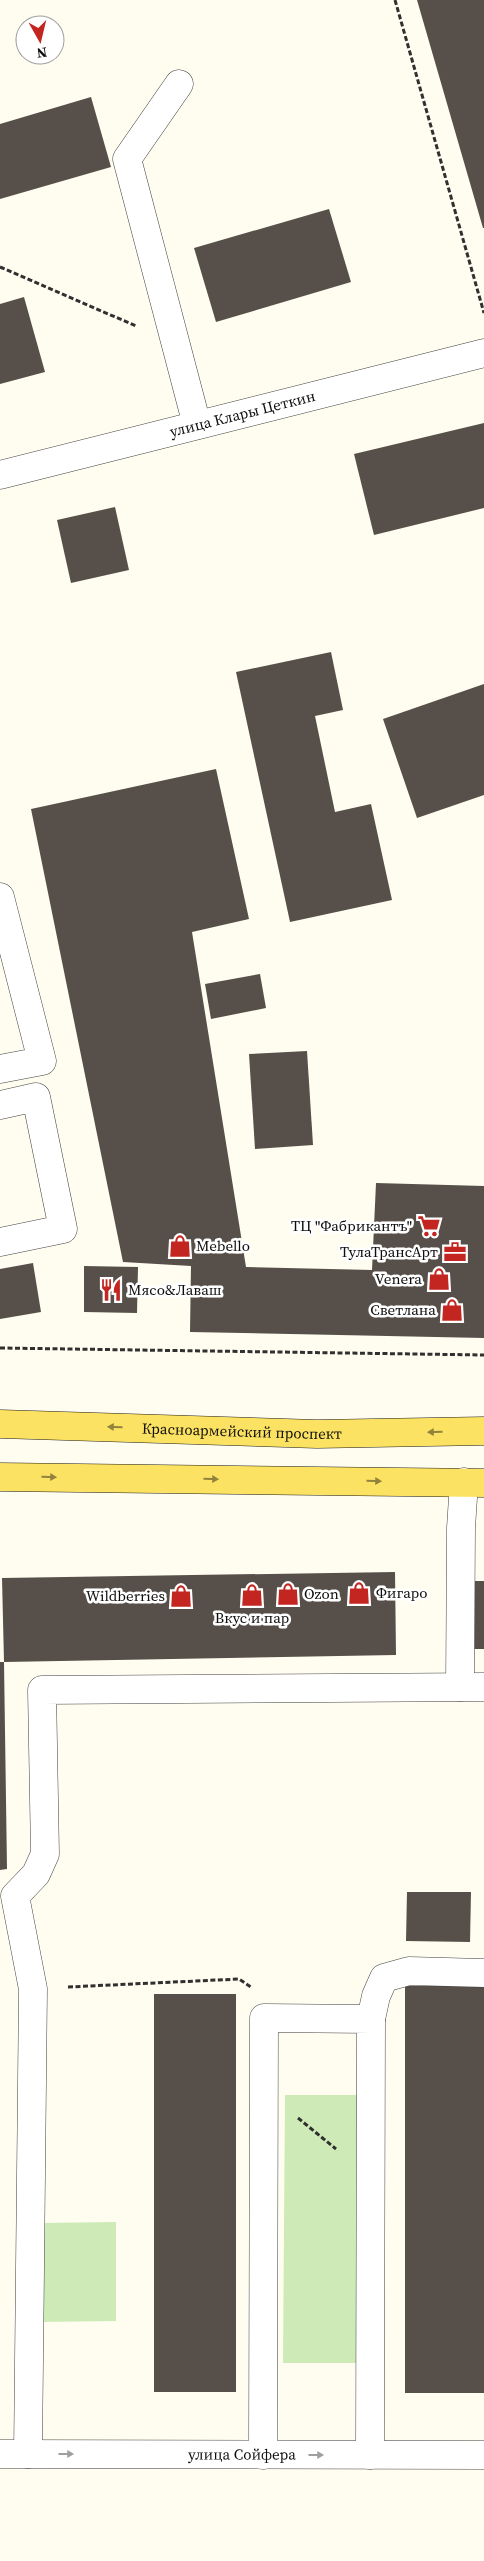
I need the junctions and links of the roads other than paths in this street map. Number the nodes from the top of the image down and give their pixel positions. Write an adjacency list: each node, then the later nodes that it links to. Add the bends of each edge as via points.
1 (180, 84): 3 (street, via 127,159)
2 (484, 353): 3 (street, улица Клары Цеткин)
3 (197, 425): 4 (street, улица Клары Цеткин)
4 (0, 475)
5 (0, 897): 6 (street, via 42,1061)
6 (0, 1069)
7 (0, 1105): 8 (street, via 36,1097 63,1229)
8 (0, 1242)
9 (0, 1424): 10 (main road, Красноармейский проспект, one-way to 9, via 317,1434)
10 (484, 1431)
11 (0, 1477): 12 (main road, one-way to 12)
12 (474, 1482): 13 (street)
13 (472, 1687): 14 (street, via 42,1690 45,1854 36,1874)
14 (8, 1895): 18 (street, via 33,1989)
15 (484, 1973): 16 (street, via 410,1972 384,1978)
16 (371, 2019): 19 (street, via 264,2018); 20 (street)
17 (0, 2454): 18 (street, улица Сойфера)
18 (28, 2454): 19 (street, улица Сойфера, one-way to 19)
19 (263, 2455): 20 (street, улица Сойфера, one-way to 20)
20 (370, 2455): 21 (street, улица Сойфера)
21 (484, 2455)

